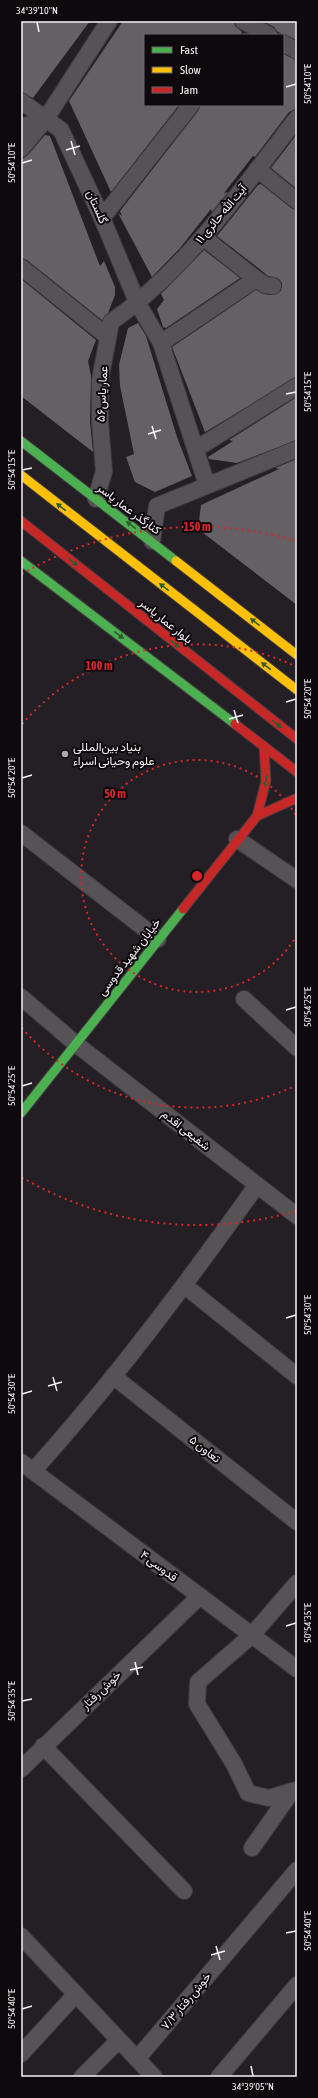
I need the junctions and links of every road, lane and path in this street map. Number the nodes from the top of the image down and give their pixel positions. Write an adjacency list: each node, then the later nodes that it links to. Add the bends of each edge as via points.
1 (109, 21): 9 (street)
2 (247, 27): 3 (street)
3 (266, 34)
4 (284, 44): 5 (street)
5 (297, 51)
6 (21, 102): 9 (street, گلستان)
7 (190, 106): 14 (street)
8 (297, 118): 12 (street, آیت الله حائری ۱۱)
9 (45, 120): 10 (street); 11 (street); 14 (street, گلستان, via 62,130)
10 (21, 127)
11 (21, 149)
12 (257, 169): 13 (street); 15 (street, آیت الله حائری ۱۱)
13 (297, 201)
14 (102, 218): 19 (street, گلستان)
15 (203, 236): 17 (street); 19 (street, آیت الله حائری ۱۱)
16 (21, 267): 20 (street)
17 (256, 279): 18 (street, via 265,285); 21 (street)
18 (273, 286)
19 (138, 304): 20 (street, عمار یاس۵۶, via 111,322); 21 (street, گلستان)
20 (108, 337): 28 (street, عمار یاس۵۶, via 100,380 104,471)
21 (161, 343): 24 (street, گلستان)
22 (297, 386): 24 (street)
23 (21, 441): 28 (main road, کنارگذر عمار یاسر)
24 (196, 449): 27 (street, گلستان)
25 (297, 449): 27 (street)
26 (21, 476): 37 (main road, بلوار عمار یاسر, one-way to 26, via 286,677)
27 (208, 485): 31 (street, via 157,506)
28 (96, 499): 31 (main road, کنارگذر عمار یاسر, one-way to 28)
29 (21, 521): 30 (main road, بلوار عمار یاسر)
30 (35, 532): 33 (main road); 38 (main road, بلوار عمار یاسر, one-way to 38)
31 (152, 541): 36 (main road, کنارگذر عمار یاسر, one-way to 31)
32 (21, 561): 35 (main road)
33 (59, 563)
34 (87, 600): 35 (main road)
35 (106, 625): 39 (main road, one-way to 39)
36 (297, 655)
37 (297, 690)
38 (297, 739)
39 (264, 746): 40 (main road); 42 (main road, one-way to 42, via 268,767)
40 (297, 772)
41 (297, 798): 42 (main road)
42 (257, 816): 44 (main road, خیابان شهید قدوسی)
43 (21, 833): 46 (street)
44 (237, 839): 45 (street); 46 (main road, خیابان شهید قدوسی)
45 (297, 880)
46 (158, 939): 49 (main road, خیابان شهید قدوسی)
47 (21, 997): 49 (street, شفیعی اقدم)
48 (244, 999): 50 (street)
49 (76, 1044): 51 (main road, خیابان شهید قدوسی); 52 (street, شفیعی اقدم)
50 (297, 1048)
51 (21, 1113)
52 (257, 1184): 53 (street, شفیعی اقدم); 54 (street)
53 (297, 1216)
54 (185, 1286): 55 (street); 56 (street)
55 (113, 1376): 57 (street); 58 (street, تعاون ۵)
56 (297, 1376)
57 (27, 1467): 60 (street, قدوسی ۴)
58 (297, 1522)
59 (297, 1583): 61 (street)
60 (200, 1596): 61 (street, قدوسی ۴); 63 (street, خوش رفتار)
61 (252, 1635): 62 (street, قدوسی ۴); 65 (street, via 198,1682 197,1704 234,1764 248,1793 269,1798)
62 (297, 1669)
63 (43, 1746): 64 (street, خوش رفتار); 68 (street)
64 (22, 1764)
65 (295, 1790): 66 (street)
66 (252, 1848)
67 (297, 1870): 74 (street, خوش رفتار ۷/۳)
68 (184, 1891)
69 (21, 1936): 71 (street)
70 (297, 1985): 77 (street)
71 (76, 1994): 72 (street); 73 (street)
72 (119, 2040): 74 (street); 75 (street)
73 (21, 2054)
74 (137, 2059): 76 (street)
75 (82, 2077)
76 (154, 2077)
77 (219, 2077)

